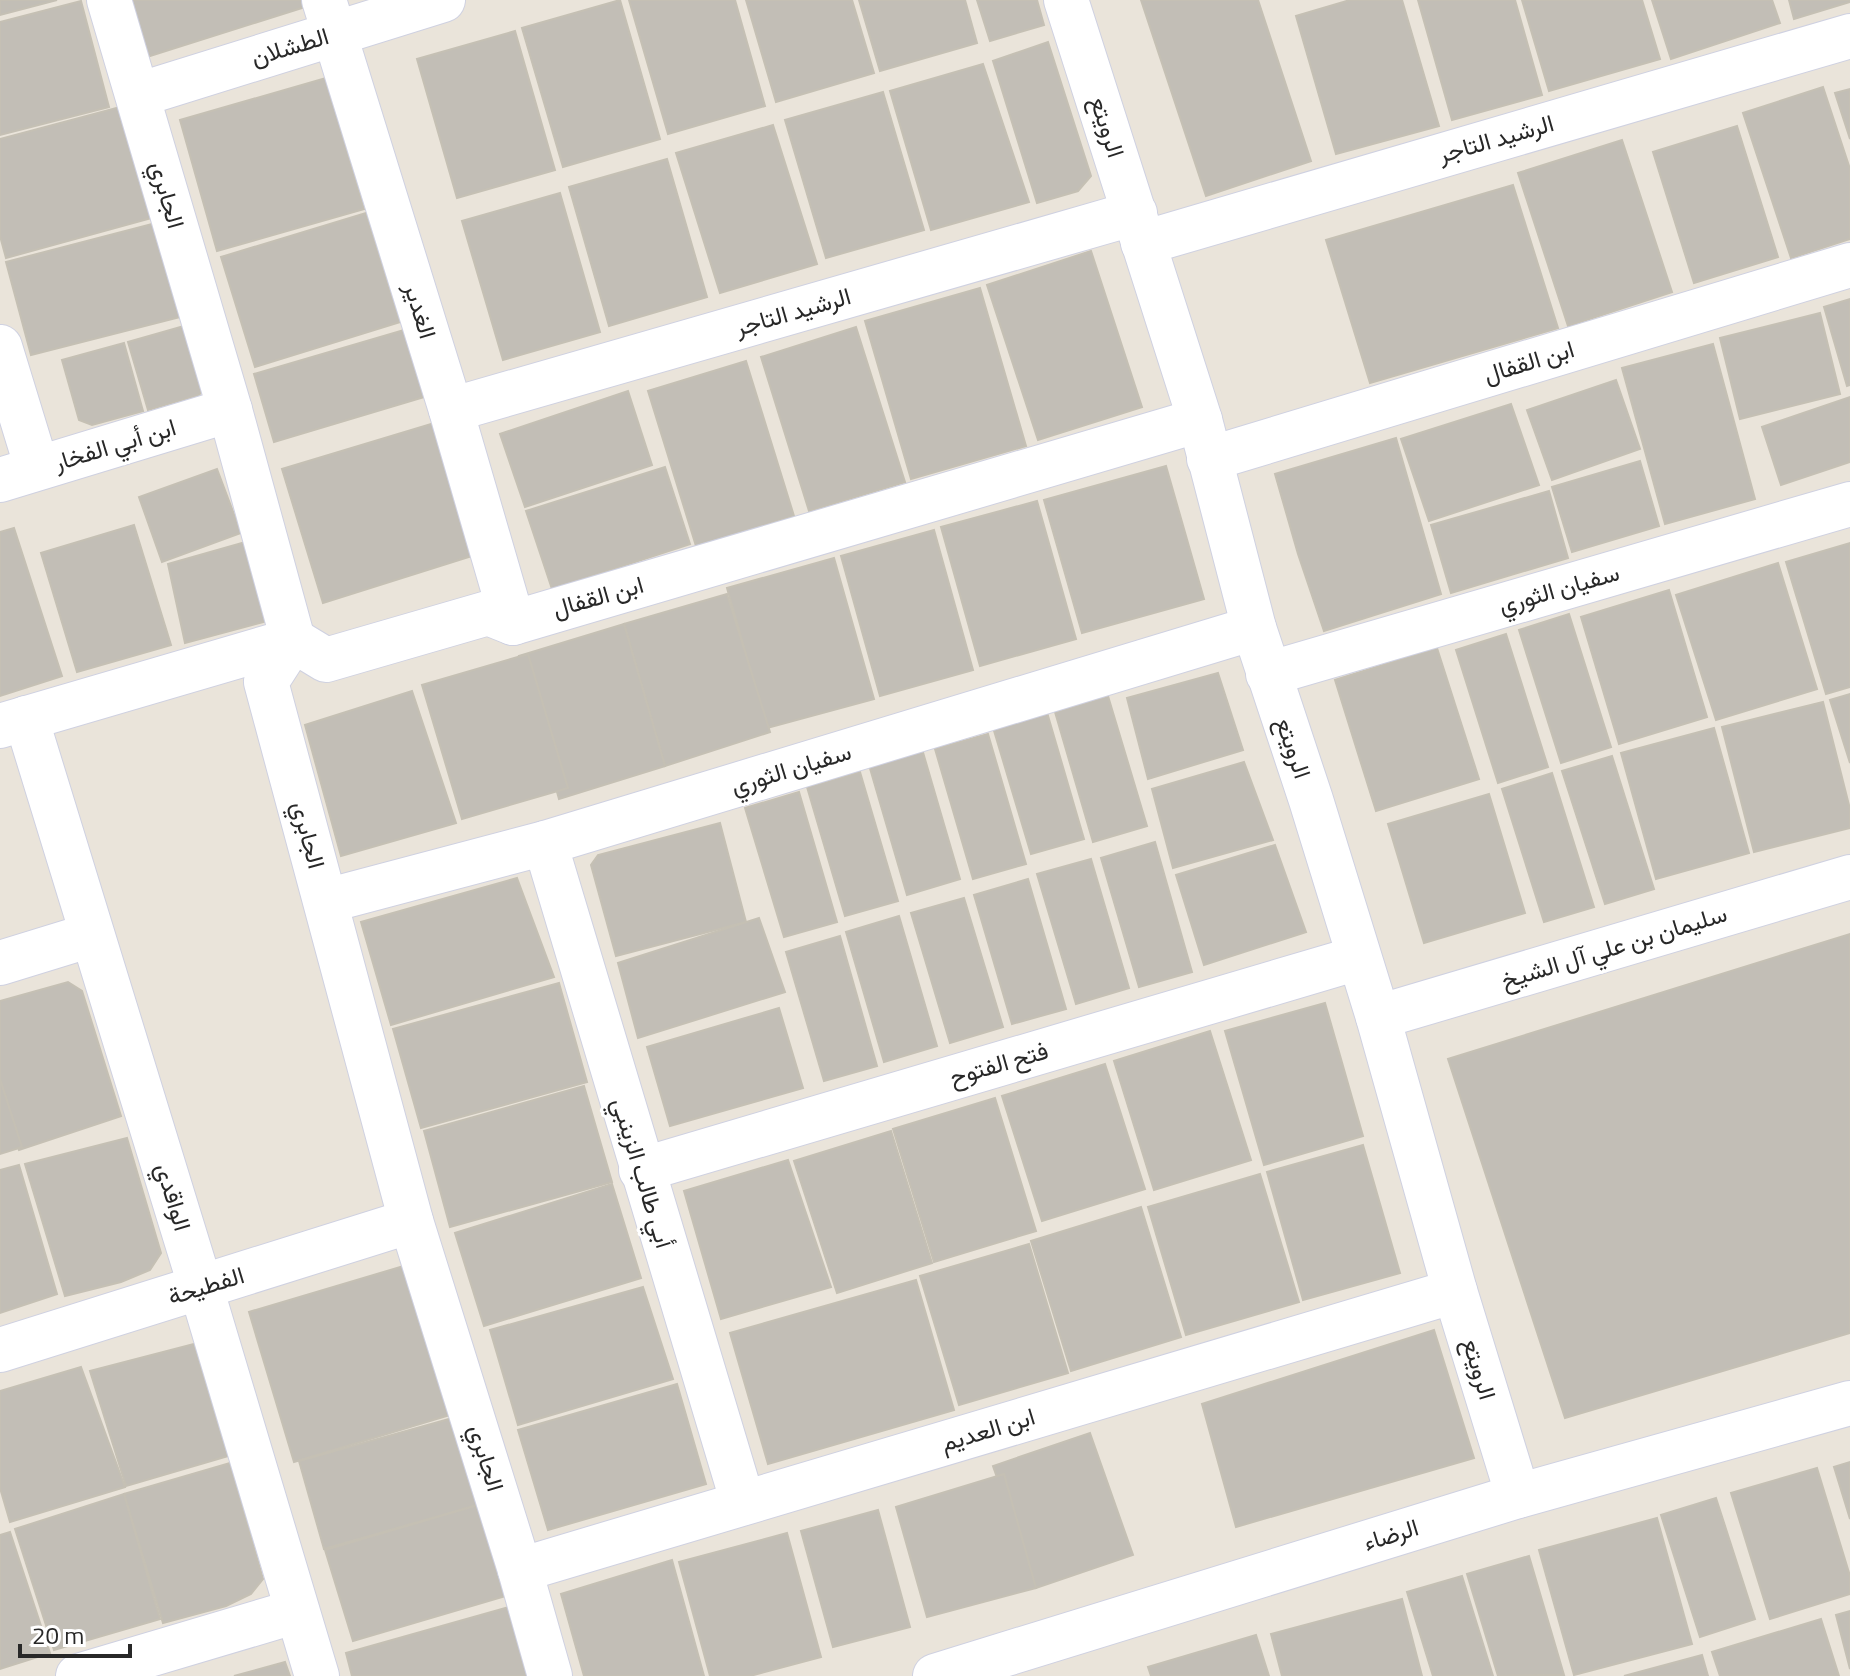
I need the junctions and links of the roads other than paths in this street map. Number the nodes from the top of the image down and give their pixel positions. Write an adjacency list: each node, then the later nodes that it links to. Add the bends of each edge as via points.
1 (109, 0): 6 (street, الجابري)
2 (443, 0): 4 (street, الطشلان)
3 (1066, 0): 7 (street, الرويتع)
4 (329, 17): 6 (street, الطشلان); 11 (street, الغدير)
5 (1850, 36): 7 (street, الرشيد التاجر)
6 (138, 95): 10 (street, الجابري)
7 (1139, 228): 11 (street, الرشيد التاجر); 12 (street, الرويتع)
8 (1850, 265): 12 (street, ابن القفال)
9 (0, 347): 13 (street)
10 (230, 410): 13 (street, ابن أبي الفخار); 17 (street, الجابري)
11 (451, 410): 15 (street, الغدير)
12 (1204, 439): 15 (street, ابن القفال); 16 (street, الرويتع)
13 (18, 474)
14 (1850, 504): 18 (street, سفيان الثوري)
15 (513, 623): 17 (street, ابن القفال, via 488,613 326,660)
16 (1254, 628): 18 (street, الرويتع); 20 (street, سفيان الثوري)
17 (293, 640): 19 (street); 22 (street, الجابري, via 266,682)
18 (1268, 674): 24 (street, الرويتع)
19 (13, 722): 23 (street, الواقدي)
20 (545, 843): 22 (street, سفيان الثوري); 27 (street, أبي طالب الزينبي)
21 (1850, 877): 26 (street, سليمان بن علي آل الشيخ)
22 (326, 901): 28 (street, الجابري)
23 (91, 935): 25 (street); 29 (street, الواقدي)
24 (1358, 958): 26 (street, الرويتع); 27 (street, فتح الفتوح)
25 (0, 963)
26 (1378, 1017): 30 (street, الرويتع)
27 (641, 1170): 34 (street, أبي طالب الزينبي)
28 (411, 1221): 29 (street, الفطيحة); 35 (street, الجابري)
29 (201, 1288): 31 (street, الفطيحة); 36 (street, الواقدي)
30 (1455, 1291): 33 (street, الرويتع); 34 (street, ابن العديم)
31 (0, 1350)
32 (1850, 1403): 33 (street, الرضاء)
33 (1518, 1496): 40 (street, الرضاء)
34 (743, 1503): 35 (street, ابن العديم)
35 (520, 1570): 39 (street, الجابري)
36 (297, 1611): 37 (street); 38 (street, الواقدي)
37 (78, 1676)
38 (317, 1676)
39 (550, 1676)
40 (935, 1676)

